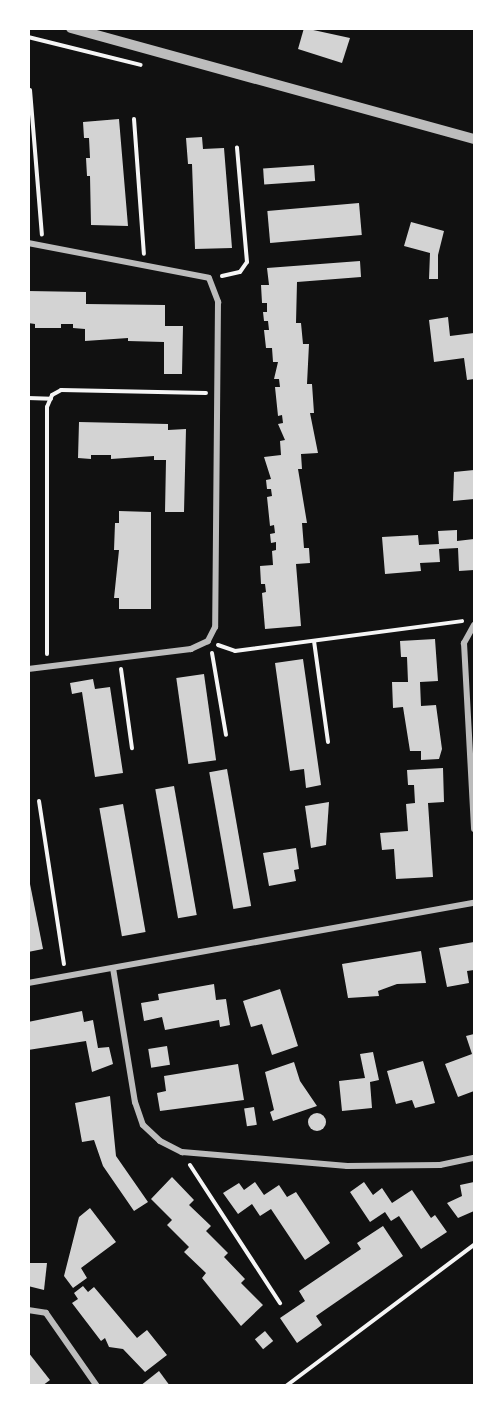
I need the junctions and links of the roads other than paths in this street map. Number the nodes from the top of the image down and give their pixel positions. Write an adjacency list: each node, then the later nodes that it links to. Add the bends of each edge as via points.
1 (71, 28): 2 (street)
2 (474, 139)
3 (28, 243): 5 (street, via 209,278 218,302 214,627 208,641 191,649)
4 (474, 625): 6 (street, via 464,643)
5 (28, 669)
6 (474, 829)
7 (474, 903): 8 (street)
8 (113, 968): 9 (street); 10 (street, via 135,1102 143,1125 160,1141 182,1152 347,1166 440,1164)
9 (28, 983)
10 (474, 1158)
11 (28, 1310): 12 (street, via 46,1313)
12 (97, 1386)

